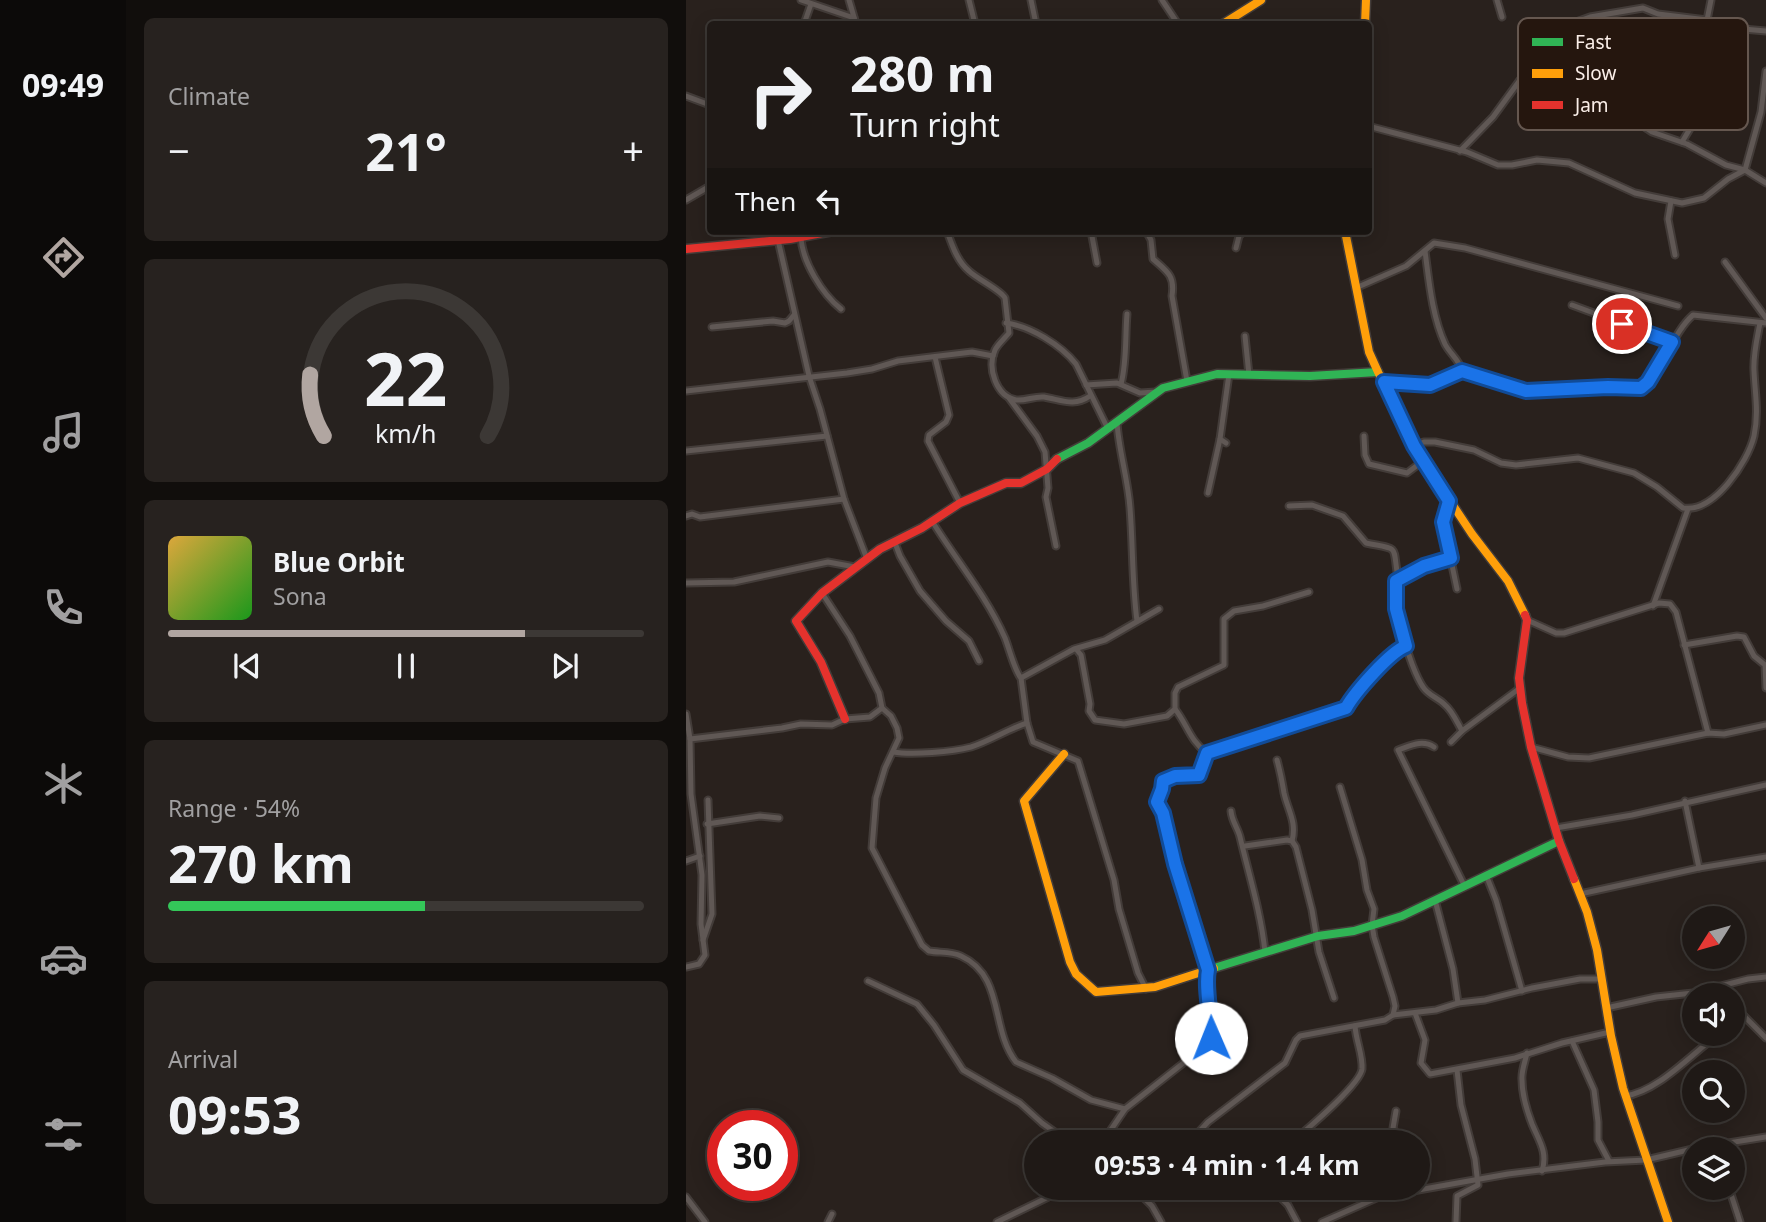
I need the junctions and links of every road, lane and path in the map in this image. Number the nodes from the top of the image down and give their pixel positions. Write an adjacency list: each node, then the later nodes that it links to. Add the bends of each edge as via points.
1 (800, 0): 10 (street)
2 (849, 0): 16 (street)
3 (969, 0): 17 (street)
4 (1031, 0): 18 (street)
5 (1162, 0): 19 (street)
6 (1261, 0): 20 (street)
7 (1366, 0): 21 (street)
8 (1497, 0): 11 (street)
9 (1711, 0): 14 (street)
10 (811, 4): 15 (street); 16 (street)
11 (1502, 17)
12 (1588, 18): 13 (street, via 1643,8)
13 (1691, 18)
14 (1707, 18)
15 (805, 21)
16 (855, 21)
17 (974, 21)
18 (1035, 21)
19 (1176, 21)
20 (1228, 21)
21 (1364, 21)
22 (1748, 30): 23 (street)
23 (1766, 32)
24 (1766, 71): 33 (street, via 1761,112)
25 (1518, 83): 32 (street)
26 (686, 96): 27 (street)
27 (707, 104)
28 (1372, 127): 32 (street)
29 (1651, 130): 31 (street)
30 (1691, 130): 31 (street)
31 (1682, 142): 33 (street)
32 (1460, 151): 37 (street, via 1505,166 1560,161 1634,193)
33 (1745, 170): 34 (street); 37 (street, via 1704,198)
34 (1766, 183)
35 (707, 188): 36 (street)
36 (686, 200)
37 (1671, 201): 49 (street, via 1668,219)
38 (812, 235): 44 (street)
39 (950, 235): 59 (street, via 966,269 1003,293)
40 (1092, 235): 51 (street)
41 (1148, 235): 70 (street, via 1153,259 1174,284 1172,296)
42 (1240, 235): 46 (street)
43 (1346, 235): 52 (street)
44 (801, 237): 45 (street); 55 (street, via 806,261)
45 (778, 240): 47 (street); 57 (street)
46 (1236, 248)
47 (686, 249)
48 (1425, 251): 52 (street, via 1406,266); 54 (street, via 1434,243 1465,248); 65 (street, via 1439,327)
49 (1675, 255)
50 (1725, 262): 58 (street)
51 (1097, 263)
52 (1358, 287): 66 (street, via 1369,352)
53 (1572, 305): 62 (street)
54 (1678, 306)
55 (841, 309)
56 (1127, 314): 72 (street)
57 (794, 315): 60 (street, via 785,323); 69 (street)
58 (1764, 321): 62 (street, via 1693,315); 78 (street, via 1754,370)
59 (1006, 323): 63 (street, via 1009,333); 73 (street, via 1022,325 1060,347 1076,364)
60 (712, 327)
61 (1245, 336): 68 (street)
62 (1672, 342): 65 (street, via 1641,388 1526,391)
63 (993, 356): 64 (street, via 972,352); 77 (street, via 997,384)
64 (935, 357): 69 (street); 91 (street, via 949,415 928,441)
65 (1462, 371): 71 (street, via 1430,385)
66 (1378, 372): 68 (street); 71 (street)
67 (1228, 374): 68 (street); 70 (street); 88 (street, via 1223,441)
68 (1249, 375)
69 (808, 376): 74 (street); 82 (street)
70 (1187, 381): 75 (street)
71 (1384, 382): 84 (street)
72 (1121, 384): 73 (street); 75 (street, via 1140,393)
73 (1086, 385): 76 (street)
74 (686, 391)
75 (1156, 391): 80 (street)
76 (1090, 396): 77 (street, via 1069,404 1040,397); 81 (street)
77 (1009, 398): 87 (street, via 1037,436)
78 (1757, 413): 79 (street); 93 (street, via 1750,447 1725,487 1707,503)
79 (1766, 413)
80 (1116, 423): 81 (street); 109 (street, via 1130,504)
81 (1108, 429): 87 (street)
82 (827, 436): 85 (street); 89 (street)
83 (1364, 436): 86 (street, via 1369,464 1407,473)
84 (1414, 446): 86 (street); 93 (street, via 1435,442 1516,465 1578,458 1634,473)
85 (686, 451)
86 (1423, 461): 90 (street)
87 (1047, 469): 91 (street, via 1021,483 1006,483); 97 (street, via 1046,497)
88 (1208, 493)
89 (844, 499): 94 (street); 99 (street)
90 (1449, 501): 98 (street, via 1443,522); 108 (street, via 1508,581)
91 (960, 503): 95 (street)
92 (1289, 506): 101 (street, via 1311,505 1343,516 1366,542 1394,549)
93 (1688, 509): 106 (street)
94 (686, 516)
95 (932, 521): 96 (street); 115 (street, via 992,609)
96 (895, 543): 99 (street); 113 (street, via 920,591 961,632)
97 (1056, 547)
98 (1451, 558): 101 (street); 103 (street)
99 (867, 559): 100 (street)
100 (858, 568): 102 (street, via 828,562 734,582); 105 (street)
101 (1398, 578): 111 (street, via 1396,609)
102 (686, 583)
103 (1457, 589)
104 (1309, 592): 119 (street, via 1234,611 1224,619 1224,665 1178,687)
105 (822, 593): 118 (street, via 850,636); 121 (street, via 796,621 821,662)
106 (1653, 606): 108 (street, via 1564,634); 110 (street, via 1667,603 1672,607)
107 (1158, 609): 109 (street)
108 (1527, 620): 116 (street)
109 (1137, 621): 112 (street, via 1105,640)
110 (1684, 645): 114 (street, via 1742,636 1754,656); 125 (street)
111 (1406, 646): 124 (street, via 1423,688 1447,706); 131 (street, via 1359,687 1346,708)
112 (1076, 649): 115 (street); 119 (street, via 1095,720 1124,724 1167,716)
113 (979, 661)
114 (1765, 661): 117 (street)
115 (1021, 678): 122 (street)
116 (1520, 688): 124 (street); 129 (street)
117 (1766, 688)
118 (882, 708): 121 (street, via 870,717); 130 (street, via 897,728 899,738)
119 (1175, 709): 131 (street, via 1193,741)
120 (686, 714): 126 (street)
121 (845, 719): 126 (street, via 832,725 812,722)
122 (1027, 723): 130 (street, via 973,746); 132 (street, via 1035,744)
123 (1766, 724): 125 (street)
124 (1462, 731): 127 (street)
125 (1709, 733): 129 (street, via 1589,758)
126 (690, 739): 134 (street)
127 (1451, 742)
128 (1434, 747): 151 (street, via 1417,744 1398,750)
129 (1531, 747): 142 (street)
130 (893, 752): 181 (street, via 876,798 872,848 922,944 929,951 959,955 981,969 992,987 1000,1024 1016,1062 1090,1100)
131 (1207, 753): 159 (street, via 1199,775 1163,781 1157,802)
132 (1064, 754): 164 (street, via 1080,765); 164 (street, via 1024,802 1070,962 1096,992)
133 (1277, 760): 143 (street, via 1295,830)
134 (688, 769): 146 (street)
135 (1766, 785): 138 (street)
136 (1340, 787): 154 (street, via 1374,909)
137 (708, 800): 141 (street)
138 (1685, 802): 142 (street); 149 (street)
139 (1231, 811): 157 (street, via 1254,890)
140 (779, 818): 141 (street, via 760,816)
141 (707, 824): 156 (street, via 712,914)
142 (1556, 828): 144 (street)
143 (1292, 841): 145 (street); 155 (street)
144 (1559, 841): 150 (street); 152 (street)
145 (1245, 846)
146 (700, 856): 148 (street); 156 (street)
147 (1766, 857): 149 (street)
148 (686, 861)
149 (1699, 868): 152 (street)
150 (1486, 874): 151 (street); 165 (street)
151 (1464, 885): 153 (street)
152 (1580, 894): 161 (street)
153 (1435, 900): 154 (street); 168 (street)
154 (1372, 925): 155 (street); 171 (street, via 1395,1006)
155 (1318, 936): 157 (street); 167 (street)
156 (703, 940): 158 (street, via 704,959)
157 (1265, 952): 159 (street)
158 (686, 967)
159 (1208, 970): 164 (street); 181 (street, via 1211,1038)
160 (1766, 977): 163 (street)
161 (1602, 979): 165 (street); 169 (street)
162 (868, 981): 183 (street, via 917,1004 963,1070 1020,1103)
163 (1732, 983)
164 (1146, 989)
165 (1522, 991): 168 (street)
166 (1682, 993): 169 (street)
167 (1334, 998)
168 (1458, 1003): 170 (street)
169 (1606, 1008): 174 (street)
170 (1415, 1013): 171 (street); 179 (street, via 1425,1040 1421,1063 1430,1074)
171 (1393, 1015): 173 (street)
172 (1745, 1017): 175 (street)
173 (1355, 1026): 185 (street, via 1300,1036 1285,1063); 186 (street, via 1362,1073)
174 (1610, 1032): 176 (street); 180 (street)
175 (1766, 1038)
176 (1572, 1041): 178 (street); 192 (street, via 1594,1090 1598,1140)
177 (1704, 1046): 180 (street, via 1659,1081)
178 (1528, 1054): 179 (street); 193 (street, via 1522,1088 1546,1159)
179 (1457, 1070): 194 (street)
180 (1625, 1096): 191 (street)
181 (1125, 1109): 184 (street)
182 (1396, 1111): 187 (street)
183 (1052, 1130)
184 (1111, 1130)
185 (1201, 1130)
186 (1306, 1130)
187 (1394, 1130)
188 (1766, 1137): 189 (street)
189 (1745, 1142)
190 (1682, 1153): 191 (street)
191 (1646, 1160): 192 (street); 210 (street)
192 (1609, 1161): 193 (street)
193 (1542, 1171): 194 (street)
194 (1478, 1180): 195 (street); 209 (street, via 1478,1185 1457,1196)
195 (1430, 1187)
196 (686, 1197): 203 (street)
197 (1042, 1200): 205 (street)
198 (1146, 1200): 206 (street)
199 (1283, 1200): 207 (street)
200 (1372, 1200): 208 (street)
201 (1733, 1200): 211 (street)
202 (832, 1214): 204 (street)
203 (705, 1222)
204 (828, 1222)
205 (997, 1222)
206 (1161, 1222)
207 (1297, 1222)
208 (1322, 1222)
209 (1456, 1222)
210 (1668, 1222)
211 (1740, 1222)

